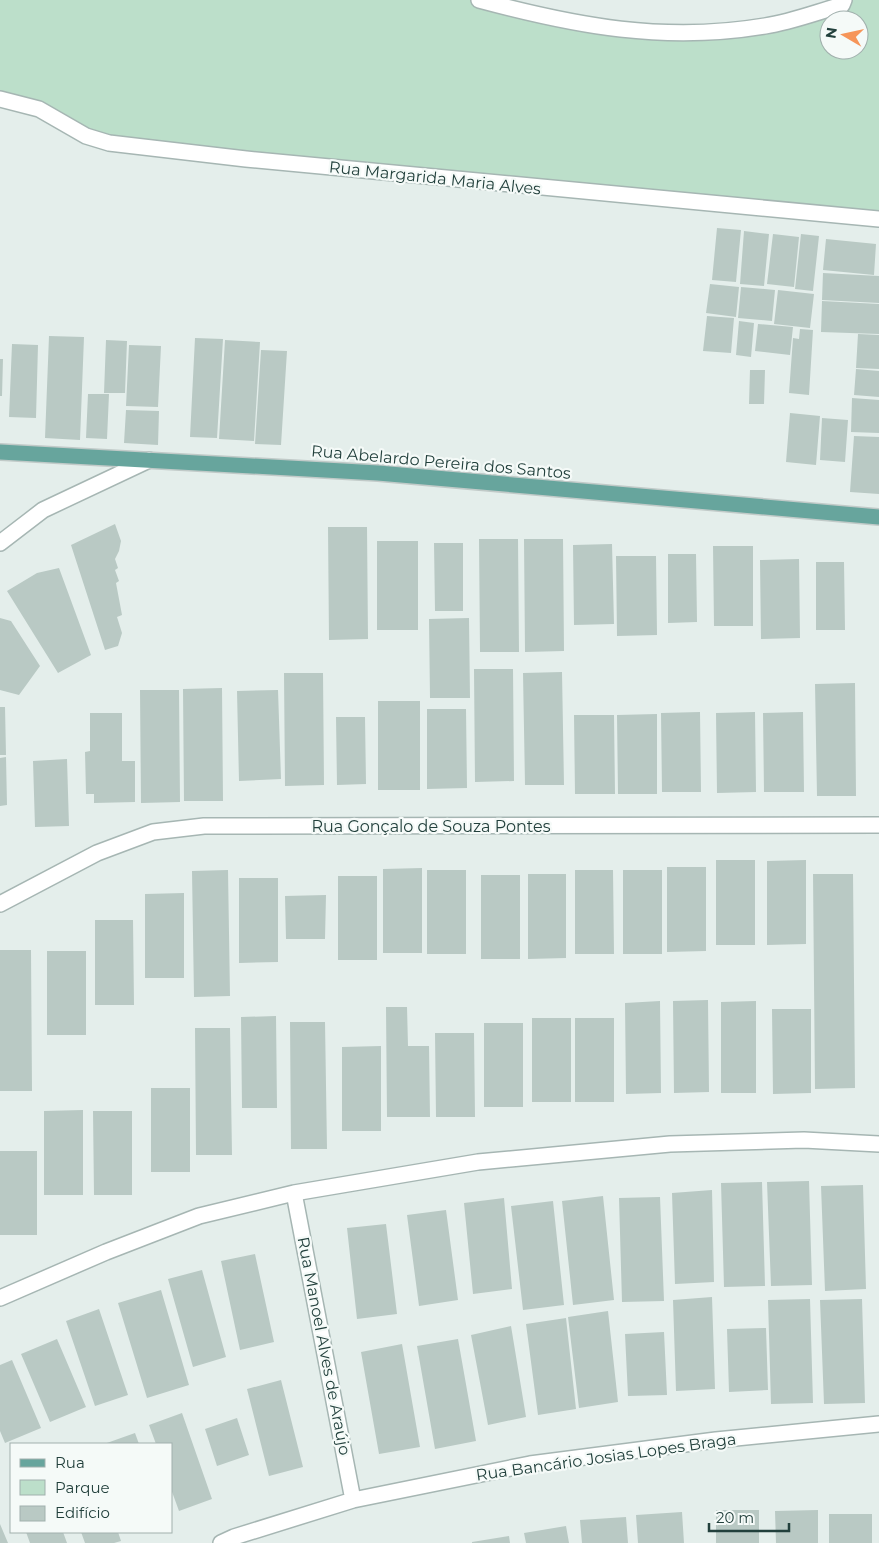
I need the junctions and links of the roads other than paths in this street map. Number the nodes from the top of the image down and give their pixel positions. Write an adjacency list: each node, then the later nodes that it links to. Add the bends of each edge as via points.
1 (480, 0): 2 (street, via 541,16 626,31 689,34 766,26)
2 (843, 2)
3 (0, 99): 4 (street, Rua Margarida Maria Alves, via 39,109 86,136 109,143)
4 (879, 219)
5 (0, 452): 6 (main road, Rua Abelardo Pereira dos Santos)
6 (149, 460): 7 (main road, Rua Abelardo Pereira dos Santos, via 378,473); 8 (street, via 42,510)
7 (879, 517)
8 (0, 543)
9 (879, 825): 10 (street, Rua Gonçalo de Souza Pontes, via 204,826 153,832 97,853)
10 (0, 904)
11 (879, 1144): 12 (street, via 804,1140 670,1144 478,1162)
12 (294, 1193): 13 (street, via 200,1216); 15 (street, Rua Manoel Alves de Araújo)
13 (0, 1298)
14 (879, 1424): 15 (street, Rua Bancário Josias Lopes Braga, via 716,1440 530,1464)
15 (353, 1500): 16 (street, Rua Bancário Josias Lopes Braga)
16 (221, 1543)

